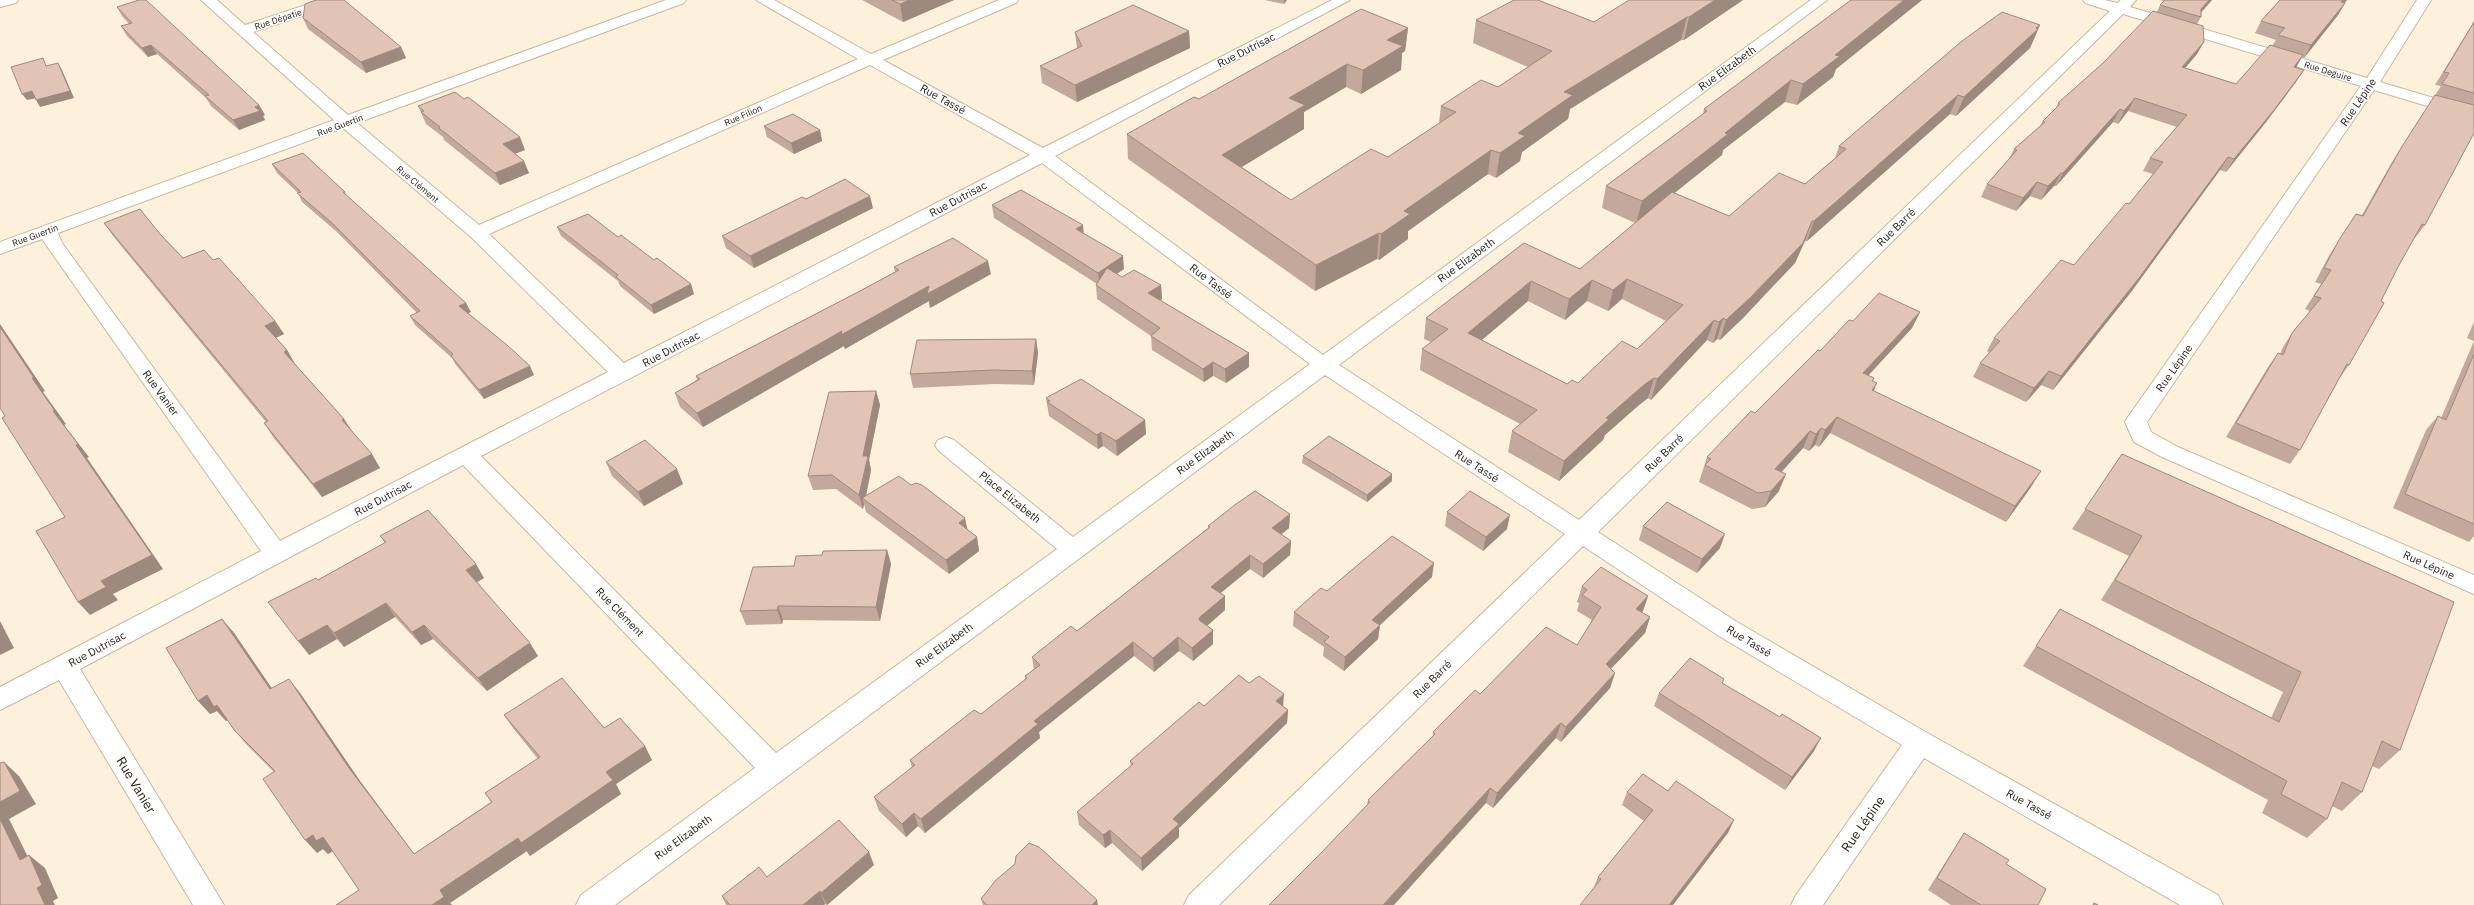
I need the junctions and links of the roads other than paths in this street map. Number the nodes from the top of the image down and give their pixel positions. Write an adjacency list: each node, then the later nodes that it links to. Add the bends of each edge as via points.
1 (11, 0): 11 (street)
2 (208, 0): 13 (street, Rue Clément)
3 (336, 0): 13 (street, Rue Dépatie)
4 (679, 0): 17 (street, Rue Guertin)
5 (763, 0): 14 (street, Rue Tassé)
6 (1011, 0): 14 (street, Rue Filion)
7 (1343, 0): 18 (street, Rue Dutrisac)
8 (1820, 0): 22 (street, Rue Elizabeth)
9 (2090, 0): 12 (street, Rue Deguire)
10 (2424, 0): 15 (street, Rue Lépine)
11 (0, 3)
12 (2124, 4): 15 (street, Rue Deguire); 26 (street, Rue Barré)
13 (244, 30): 17 (street, Rue Clément)
14 (871, 59): 18 (street, Rue Tassé); 20 (street, Rue Filion)
15 (2370, 84): 16 (street, Rue Deguire); 29 (street, Rue Lépine, via 2136,422 2142,437 2170,452)
16 (2474, 115)
17 (347, 123): 19 (street, Rue Guertin); 20 (street, Rue Clément)
18 (1043, 155): 22 (street, Rue Tassé); 23 (street, Rue Dutrisac)
19 (48, 230): 21 (street, Rue Guertin); 28 (street, Rue Vanier, via 53,243)
20 (477, 233): 23 (street, Rue Clément)
21 (0, 248)
22 (1324, 365): 26 (street, Rue Tassé); 27 (street, Rue Elizabeth)
23 (623, 374): 25 (street, Rue Dutrisac)
24 (946, 445): 27 (street, Place Elizabeth)
25 (466, 454): 28 (street, Rue Dutrisac); 33 (street, Rue Clément)
26 (1580, 534): 32 (street, Rue Tassé, via 1728,629); 36 (street, Rue Barré)
27 (1074, 550): 33 (street, Rue Elizabeth)
28 (276, 554): 30 (street, Rue Dutrisac)
29 (2474, 585)
30 (64, 666): 31 (street, Rue Dutrisac); 34 (street, Rue Vanier)
31 (0, 699)
32 (1920, 742): 37 (street, Rue Lépine); 38 (street, Rue Tassé)
33 (774, 770): 35 (street, Rue Elizabeth)
34 (209, 905)
35 (591, 905)
36 (1199, 905)
37 (1806, 905)
38 (2208, 905)

